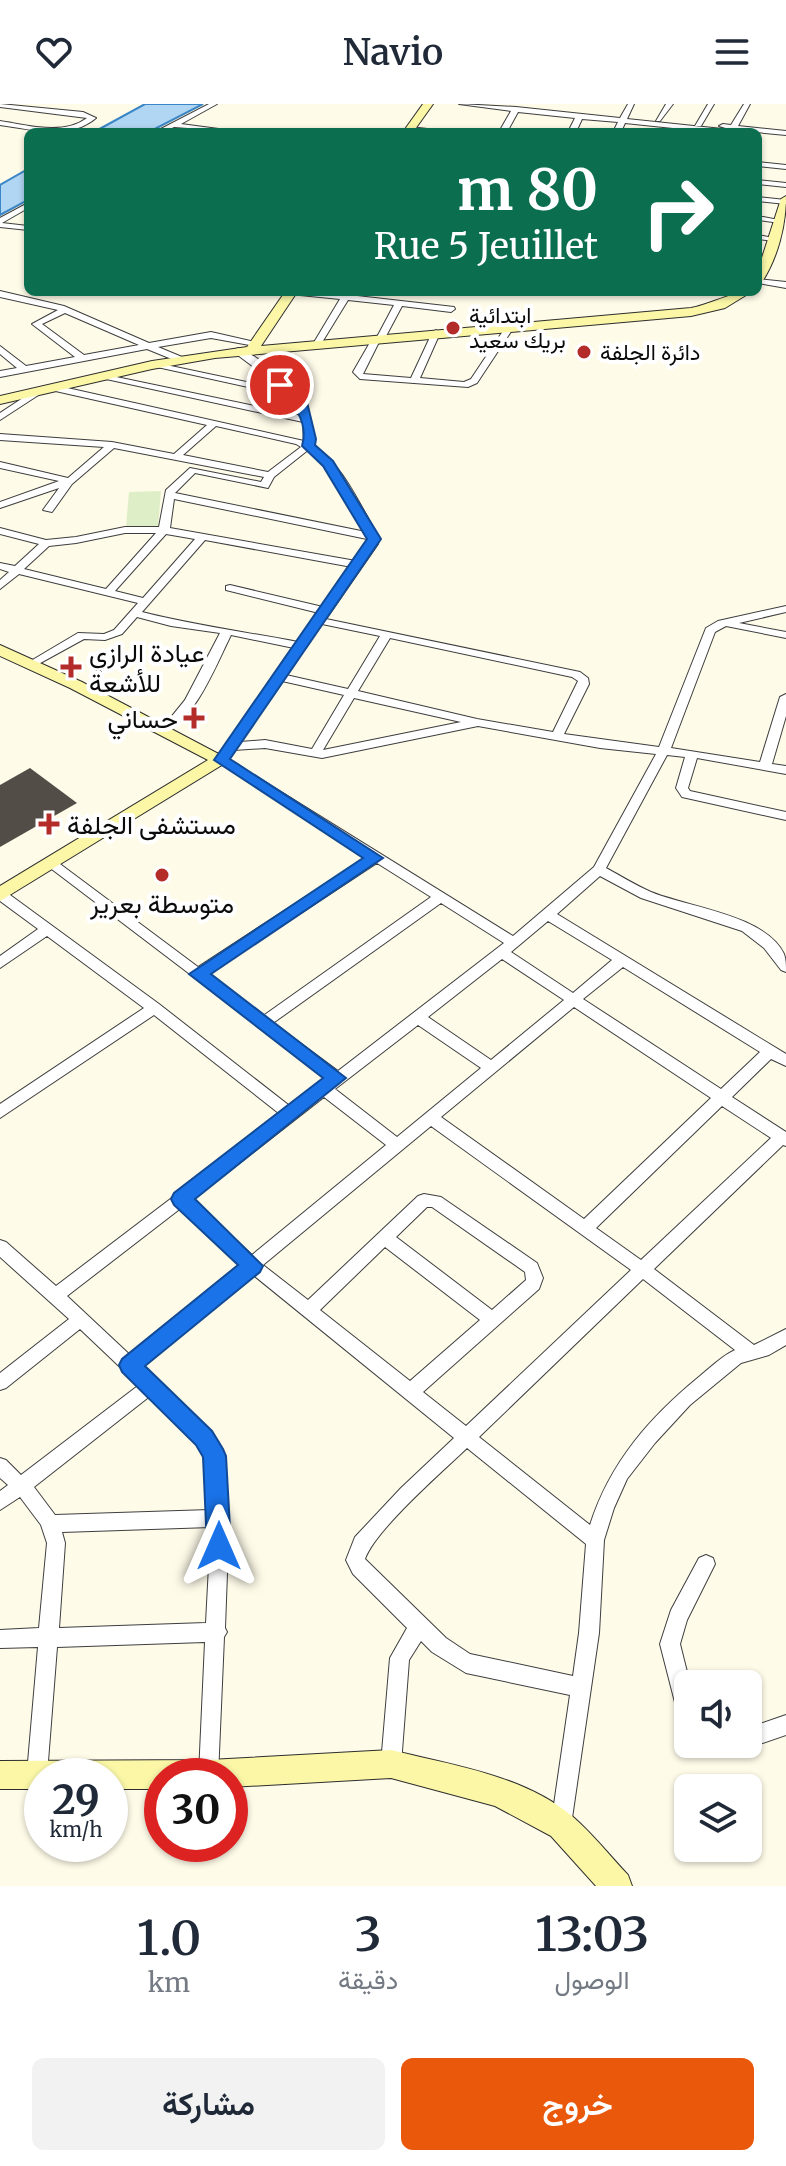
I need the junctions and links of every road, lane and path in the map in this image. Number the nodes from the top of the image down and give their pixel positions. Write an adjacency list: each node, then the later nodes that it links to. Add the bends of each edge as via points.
1 (214, 104): 14 (street)
2 (428, 104): 19 (street)
3 (462, 104): 9 (street)
4 (631, 104): 11 (street)
5 (670, 104): 12 (street)
6 (711, 104): 23 (street)
7 (747, 104): 24 (street)
8 (0, 105): 16 (street, via 92,118)
9 (516, 109): 10 (street); 20 (street)
10 (584, 116): 11 (street); 21 (street)
11 (622, 119): 12 (street); 22 (street); 23 (street)
12 (658, 120): 23 (street)
13 (0, 123): 15 (street)
14 (173, 125): 17 (street); 18 (street)
15 (59, 128)
16 (73, 128)
17 (167, 128)
18 (200, 128)
19 (411, 128)
20 (505, 128)
21 (575, 128)
22 (619, 128)
23 (697, 128)
24 (733, 128)
25 (762, 133): 27 (street)
26 (762, 135): 27 (street)
27 (786, 135)
28 (762, 164): 29 (street)
29 (786, 167)
30 (762, 182): 31 (street)
31 (786, 185)
32 (762, 199): 33 (street)
33 (786, 200): 38 (street)
34 (24, 207): 35 (street)
35 (11, 214): 36 (street); 39 (street)
36 (24, 216)
37 (762, 219): 38 (street)
38 (780, 221): 41 (street)
39 (0, 223): 40 (street)
40 (24, 227)
41 (767, 246): 42 (street)
42 (762, 266)
43 (762, 275): 44 (street)
44 (786, 285)
45 (0, 294): 49 (street)
46 (288, 296): 60 (street)
47 (337, 296): 50 (street)
48 (738, 296): 55 (street, via 691,312)
49 (15, 297): 51 (street); 54 (street)
50 (346, 297): 52 (street); 58 (street)
51 (0, 303)
52 (399, 303): 53 (street); 57 (street)
53 (451, 309)
54 (65, 310): 59 (street); 62 (street, via 36,324)
55 (510, 327): 56 (street); 68 (street, via 470,384)
56 (436, 333): 57 (street); 68 (street)
57 (379, 339): 58 (street); 68 (street, via 358,374)
58 (317, 344): 60 (street)
59 (152, 347): 60 (street, via 211,335); 62 (street); 63 (street)
60 (248, 348): 63 (street); 71 (street)
61 (0, 349): 65 (street)
62 (83, 359): 65 (street)
63 (179, 359): 64 (street)
64 (152, 365): 67 (street); 71 (street)
65 (25, 370): 66 (street)
66 (0, 374)
67 (102, 377): 69 (street); 74 (street)
68 (414, 381)
69 (54, 388): 70 (street); 75 (street)
70 (38, 392): 72 (street); 73 (street)
71 (295, 395): 74 (street)
72 (0, 400)
73 (0, 417)
74 (307, 420): 78 (street)
75 (213, 424): 78 (street); 79 (street)
76 (0, 437): 77 (street)
77 (112, 445): 79 (street); 82 (street)
78 (308, 446): 81 (street, via 270,475); 89 (street, via 328,464)
79 (176, 457): 81 (street)
80 (0, 465): 82 (street)
81 (197, 466): 83 (street)
82 (70, 481): 84 (street); 85 (street)
83 (169, 495): 86 (street); 89 (street)
84 (0, 505)
85 (48, 510)
86 (164, 530): 88 (street); 90 (street, via 125,530); 96 (street)
87 (0, 531): 90 (street)
88 (202, 537): 91 (street); 97 (street)
89 (374, 537): 91 (street)
90 (46, 543): 93 (street)
91 (359, 565): 100 (street)
92 (0, 566): 93 (street)
93 (15, 570): 94 (street); 96 (street)
94 (0, 586)
95 (230, 588): 100 (street)
96 (108, 593): 97 (street)
97 (143, 601): 99 (street)
98 (786, 609): 101 (street)
99 (133, 613): 102 (street); 107 (street, via 111,636 82,635)
100 (320, 616): 103 (street); 105 (street)
101 (722, 623): 104 (street); 116 (street, via 710,630)
102 (227, 631): 105 (street); 112 (street, via 173,725)
103 (386, 635): 109 (street); 113 (street, via 581,677 583,684)
104 (786, 635)
105 (300, 646): 108 (street)
106 (0, 650): 107 (street)
107 (33, 664): 112 (street)
108 (279, 677): 109 (street); 117 (street)
109 (351, 693): 111 (street); 118 (street)
110 (786, 697): 114 (street)
111 (478, 722): 113 (street); 118 (street)
112 (162, 730): 117 (street)
113 (556, 737): 116 (street)
114 (772, 744): 115 (street); 120 (street)
115 (786, 746)
116 (664, 750): 119 (street); 125 (street)
117 (226, 753): 118 (street, via 265,744); 123 (street); 124 (street)
118 (315, 754)
119 (692, 754): 120 (street); 122 (street, via 682,788 686,794)
120 (765, 766): 121 (street)
121 (786, 770)
122 (786, 816)
123 (375, 858): 127 (street); 134 (street)
124 (51, 864): 126 (street); 134 (street)
125 (599, 870): 128 (street); 133 (street, via 646,895 747,928 778,952)
126 (1, 895): 129 (street)
127 (442, 896): 130 (street); 138 (street)
128 (549, 915): 130 (street); 131 (street)
129 (48, 929): 132 (street); 136 (street)
130 (508, 947): 135 (street); 137 (street)
131 (622, 960): 135 (street); 139 (street)
132 (0, 963)
133 (786, 967)
134 (198, 974): 138 (street)
135 (572, 999): 141 (street); 144 (street)
136 (154, 1008): 145 (street); 146 (street)
137 (417, 1017): 141 (street); 142 (street)
138 (263, 1023): 142 (street)
139 (770, 1051): 140 (street); 144 (street)
140 (786, 1061)
141 (491, 1067): 147 (street)
142 (337, 1078): 143 (street)
143 (323, 1088): 146 (street); 149 (street)
144 (720, 1097): 148 (street); 151 (street)
145 (0, 1112)
146 (290, 1114): 150 (street)
147 (430, 1117): 149 (street); 151 (street)
148 (784, 1139): 155 (street)
149 (397, 1145): 154 (street)
150 (181, 1199): 154 (street); 156 (street)
151 (584, 1229): 155 (street)
152 (384, 1237): 157 (street); 159 (street); 159 (street, via 428,1199 531,1268 533,1284)
153 (3, 1254): 156 (street)
154 (253, 1266): 157 (street); 162 (street)
155 (643, 1270): 161 (street); 166 (street)
156 (56, 1296): 158 (street)
157 (310, 1309): 165 (street)
158 (81, 1319): 162 (street); 163 (street)
159 (492, 1320): 165 (street)
160 (786, 1336): 161 (street)
161 (750, 1352): 172 (street, via 723,1367 649,1437 621,1473)
162 (130, 1365): 164 (street)
163 (0, 1383)
164 (151, 1386): 168 (street); 170 (street, via 204,1438 214,1456)
165 (411, 1391): 166 (street)
166 (468, 1438): 172 (street); 174 (street, via 356,1551 360,1568)
167 (0, 1466): 168 (street)
168 (19, 1486): 169 (street); 171 (street)
169 (0, 1502)
170 (220, 1518): 171 (street); 175 (street)
171 (52, 1524): 176 (street, via 56,1543)
172 (595, 1540): 179 (street)
173 (706, 1564): 178 (street, via 670,1644)
174 (419, 1626): 179 (street, via 466,1663); 184 (street, via 400,1658)
175 (217, 1632): 176 (street); 183 (street)
176 (50, 1636): 177 (street); 182 (street)
177 (0, 1639)
178 (677, 1670)
179 (580, 1687): 188 (street)
180 (786, 1725): 181 (street)
181 (762, 1733)
182 (39, 1758)
183 (210, 1758)
184 (391, 1764): 185 (street); 188 (street, via 497,1792)
185 (248, 1772)
186 (24, 1774): 187 (street)
187 (0, 1775)
188 (561, 1826): 189 (street)
189 (617, 1886)

